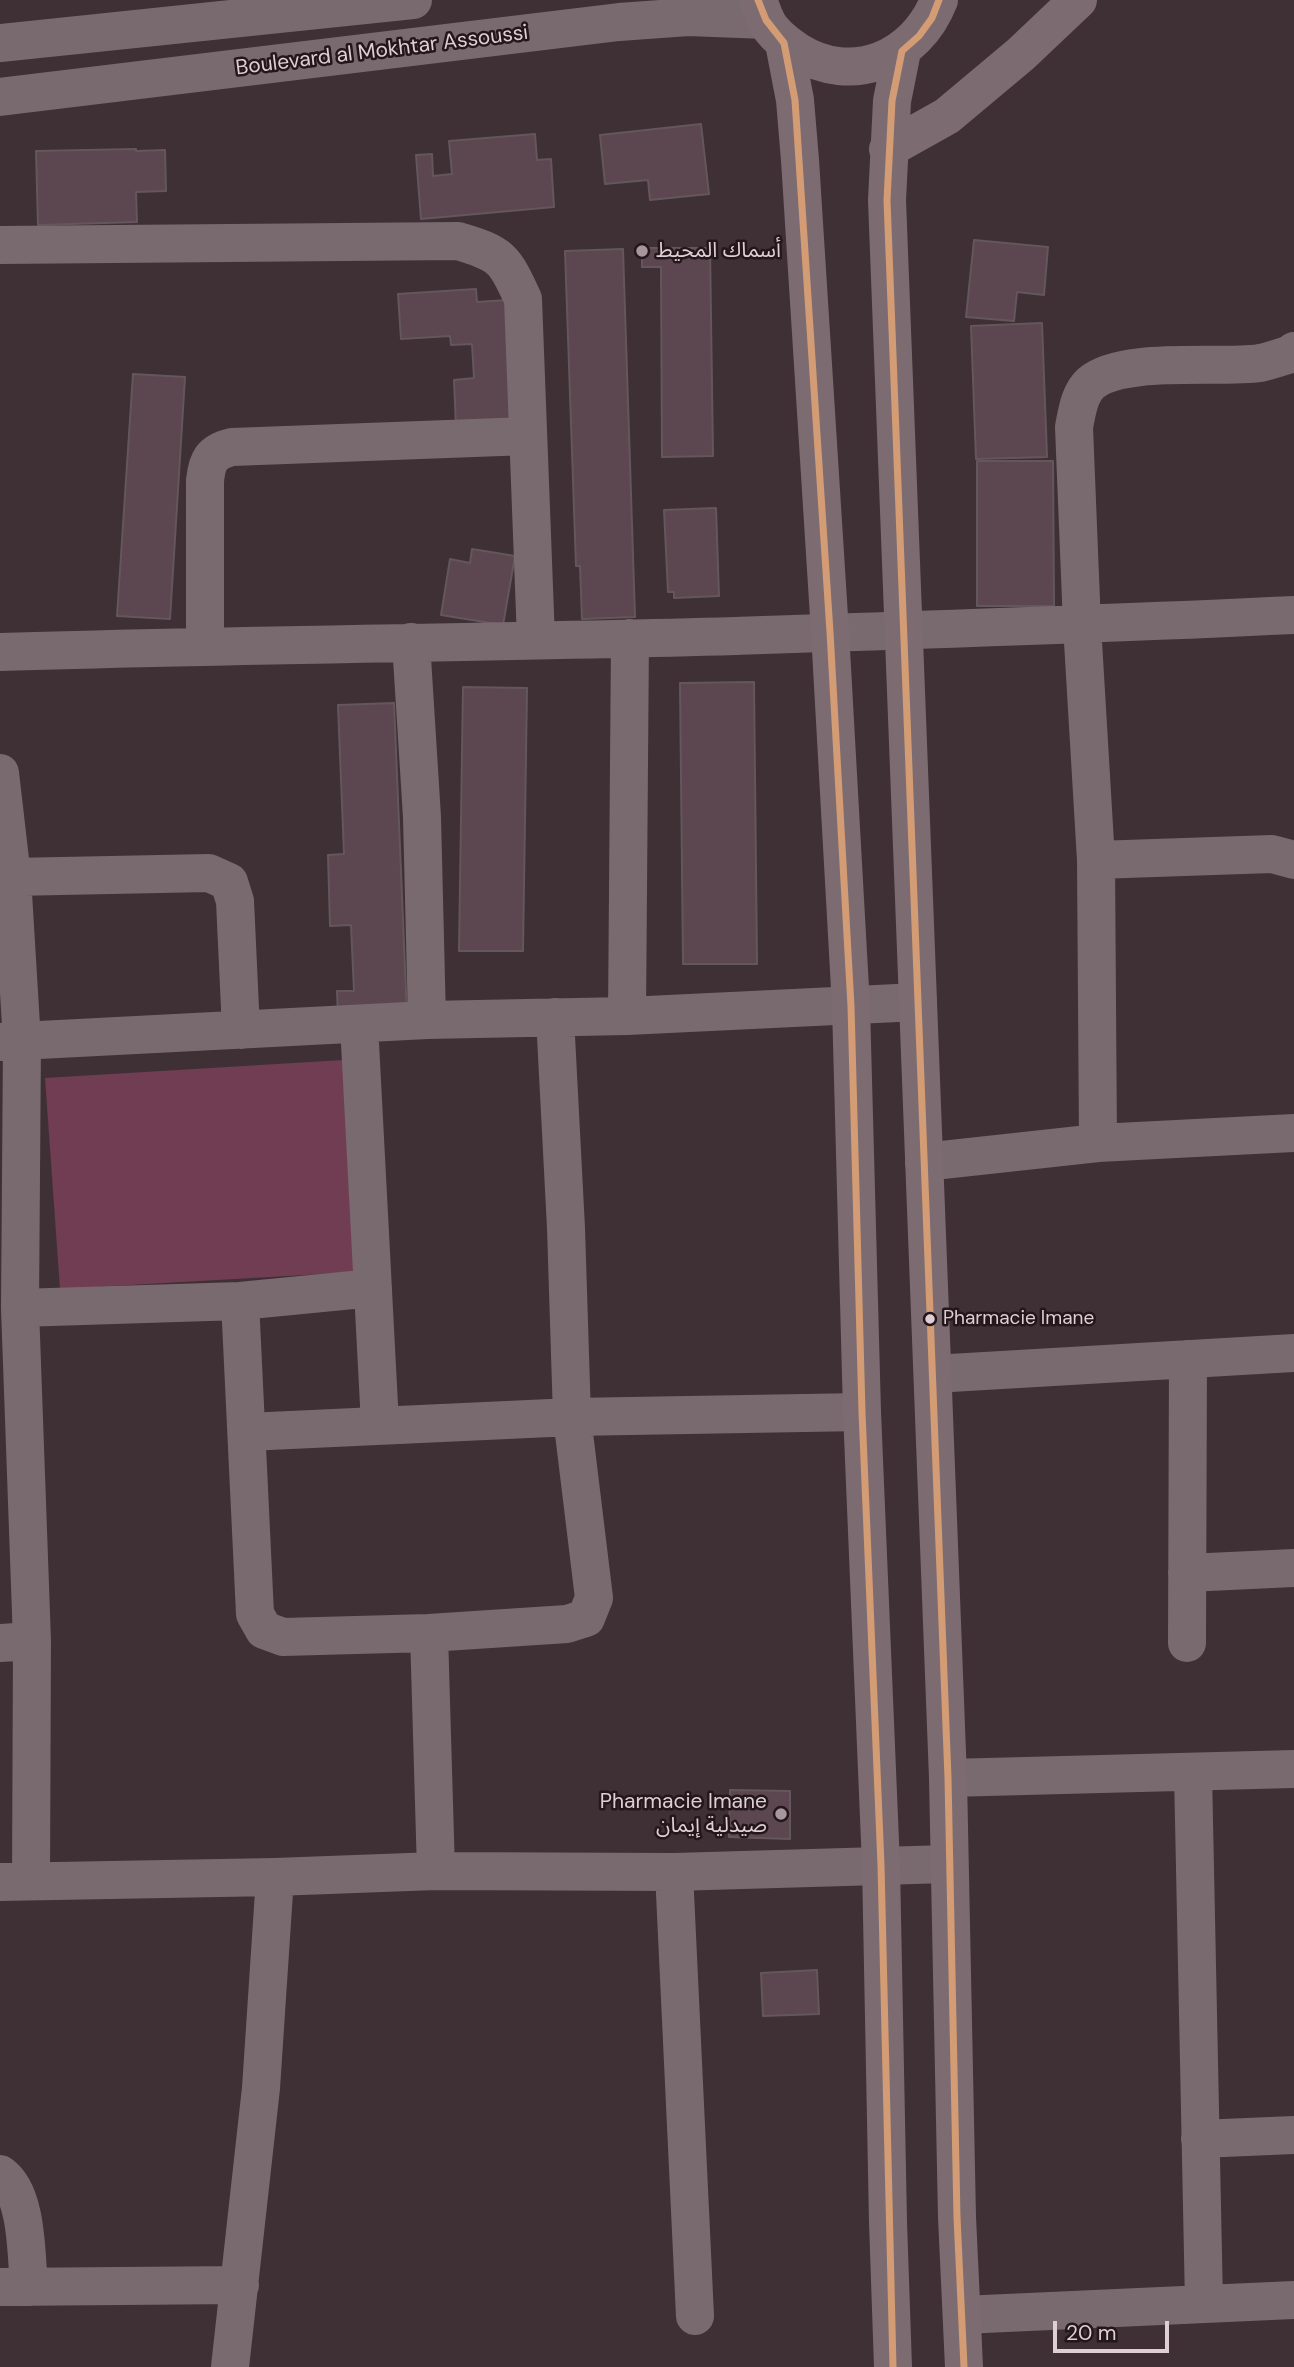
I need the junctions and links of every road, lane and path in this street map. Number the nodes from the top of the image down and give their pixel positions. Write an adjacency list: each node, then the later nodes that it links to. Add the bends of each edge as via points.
1 (413, 0): 5 (street)
2 (939, 0): 6 (main road, via 919,36)
3 (1078, 0): 8 (main road, via 947,116)
4 (769, 21): 6 (main road, via 811,60 841,67 873,64); 7 (street, Boulevard al Mokhtar Assoussi, via 688,17 618,22); 15 (main road, via 795,100)
5 (0, 43)
6 (902, 51): 8 (main road)
7 (0, 97)
8 (888, 149): 14 (main road)
9 (0, 245): 11 (street, via 458,241 485,249 506,264 523,299)
10 (1294, 351): 13 (street, via 1261,363 1133,368 1091,383 1079,401 1074,427)
11 (528, 436): 17 (street); 19 (street, via 220,450 206,465)
12 (1294, 615): 13 (street)
13 (1082, 625): 14 (street); 23 (street)
14 (904, 631): 15 (street); 25 (main road)
15 (830, 632): 16 (street); 26 (main road)
16 (630, 638): 17 (street); 27 (street)
17 (536, 640): 18 (street)
18 (411, 642): 19 (street); 29 (street, via 422,817)
19 (205, 645): 20 (street)
20 (0, 652)
21 (0, 773): 22 (street)
22 (6, 854): 31 (street, via 209,873 229,882 234,901); 32 (street)
23 (1096, 860): 24 (street, via 1272,854); 34 (street)
24 (1294, 860)
25 (918, 1002): 26 (street); 35 (main road)
26 (851, 1006): 27 (street); 42 (main road)
27 (627, 1016): 28 (street)
28 (555, 1017): 29 (street); 43 (street)
29 (427, 1020): 30 (street)
30 (359, 1024): 31 (street); 36 (street)
31 (240, 1030): 32 (street)
32 (11, 1042): 38 (street)
33 (1294, 1133): 34 (street)
34 (1098, 1143): 35 (street)
35 (924, 1161): 41 (main road)
36 (373, 1288): 37 (street); 44 (street)
37 (240, 1301): 38 (street); 45 (street)
38 (20, 1308): 49 (street)
39 (1294, 1353): 40 (street)
40 (1188, 1359): 41 (street); 47 (street)
41 (933, 1374): 53 (main road)
42 (862, 1412): 43 (street); 55 (main road)
43 (572, 1417): 44 (street); 48 (street, via 594,1598 586,1618 567,1624)
44 (380, 1424): 45 (street)
45 (247, 1432): 48 (street, via 256,1614 264,1630 283,1637)
46 (1294, 1568): 47 (street)
47 (1187, 1573): 50 (street)
48 (429, 1633): 56 (street)
49 (16, 1642): 59 (street)
50 (1186, 1643)
51 (1294, 1769): 52 (street)
52 (1193, 1772): 53 (street); 61 (street)
53 (948, 1778): 54 (main road)
54 (948, 1864): 55 (street); 67 (main road)
55 (881, 1865): 57 (street); 70 (main road)
56 (436, 1871): 57 (street); 58 (street)
57 (674, 1872): 68 (street)
58 (275, 1877): 59 (street); 63 (street, via 261,2088)
59 (15, 1881)
60 (1294, 2135): 61 (street)
61 (1200, 2139): 66 (street)
62 (0, 2174): 64 (street, via 20,2202)
63 (240, 2285): 64 (street); 69 (street)
64 (15, 2287)
65 (1294, 2300): 66 (street)
66 (1204, 2304): 67 (street)
67 (962, 2315): 71 (main road)
68 (695, 2316)
69 (230, 2367)
70 (893, 2367)
71 (964, 2367)

